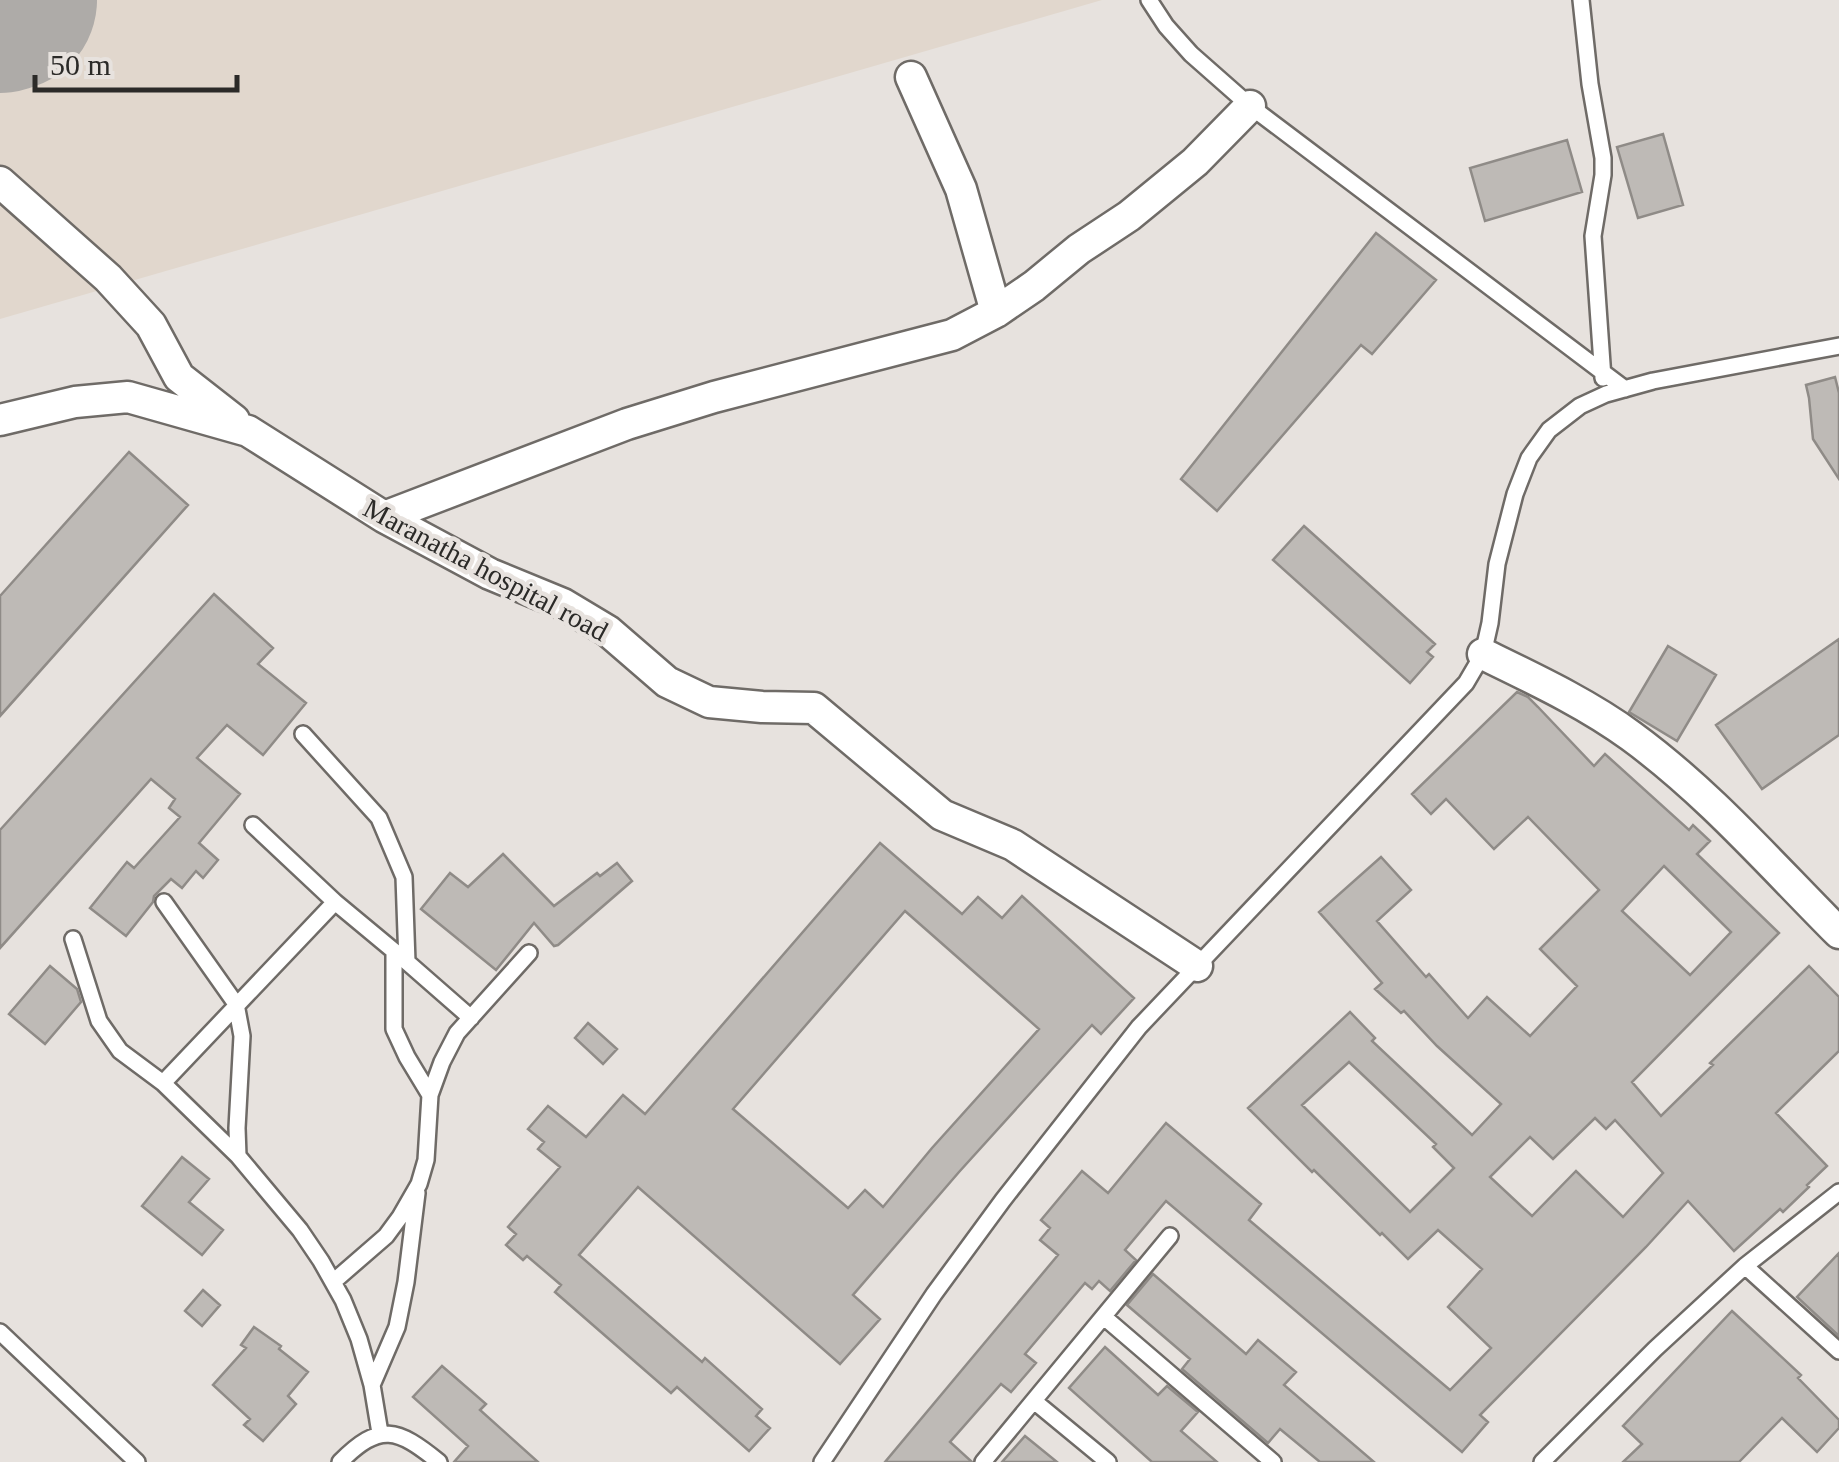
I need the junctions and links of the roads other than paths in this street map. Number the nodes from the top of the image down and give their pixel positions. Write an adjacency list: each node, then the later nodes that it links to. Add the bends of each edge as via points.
1 (1149, 0): 4 (lane, via 1190,54)
2 (1581, 0): 8 (lane, via 1603,158 1593,236)
3 (912, 77): 6 (street, via 961,189)
4 (1250, 106): 6 (street, via 1130,216); 8 (lane)
5 (0, 182): 12 (street, via 152,324 179,377)
6 (996, 312): 13 (street, via 952,335 628,424)
7 (1839, 346): 9 (lane)
8 (1602, 371): 9 (lane); 10 (lane)
9 (1625, 389): 10 (lane)
10 (1606, 394): 14 (lane, via 1549,430 1529,458 1514,494)
11 (0, 420): 12 (street, Maranatha hospital road, via 75,402 128,398)
12 (248, 431): 13 (street, Maranatha hospital road)
13 (384, 516): 23 (street, Maranatha hospital road, via 490,574 562,604 608,631 667,682 709,702 814,708 942,815 1013,845)
14 (1483, 654): 19 (street, via 1564,694 1684,777); 23 (lane, via 1466,683)
15 (304, 734): 22 (lane, via 380,818 404,877)
16 (252, 825): 18 (lane)
17 (164, 902): 24 (lane)
18 (335, 902): 22 (lane); 24 (lane)
19 (1839, 932)
20 (74, 939): 26 (lane, via 99,1021 120,1050)
21 (528, 952): 25 (lane)
22 (400, 956): 25 (lane); 27 (lane, via 394,1029)
23 (1197, 966): 43 (lane, via 1139,1027 1003,1200)
24 (236, 1004): 26 (lane); 28 (lane, via 242,1036)
25 (471, 1018): 27 (lane, via 442,1062)
26 (162, 1083): 28 (lane)
27 (430, 1096): 29 (lane)
28 (238, 1156): 33 (lane)
29 (418, 1184): 33 (lane, via 386,1236); 37 (lane, via 397,1326)
30 (1839, 1192): 32 (lane)
31 (1170, 1236): 34 (lane)
32 (1745, 1266): 36 (lane); 47 (lane)
33 (333, 1282): 37 (lane)
34 (1104, 1317): 38 (lane); 46 (lane)
35 (0, 1332): 40 (lane)
36 (1839, 1352)
37 (372, 1385): 39 (lane)
38 (1034, 1401): 44 (lane); 45 (lane)
39 (380, 1433): 41 (lane); 42 (lane, via 401,1436)
40 (138, 1462)
41 (340, 1462)
42 (438, 1462)
43 (822, 1462)
44 (983, 1462)
45 (1108, 1462)
46 (1273, 1462)
47 (1542, 1462)

